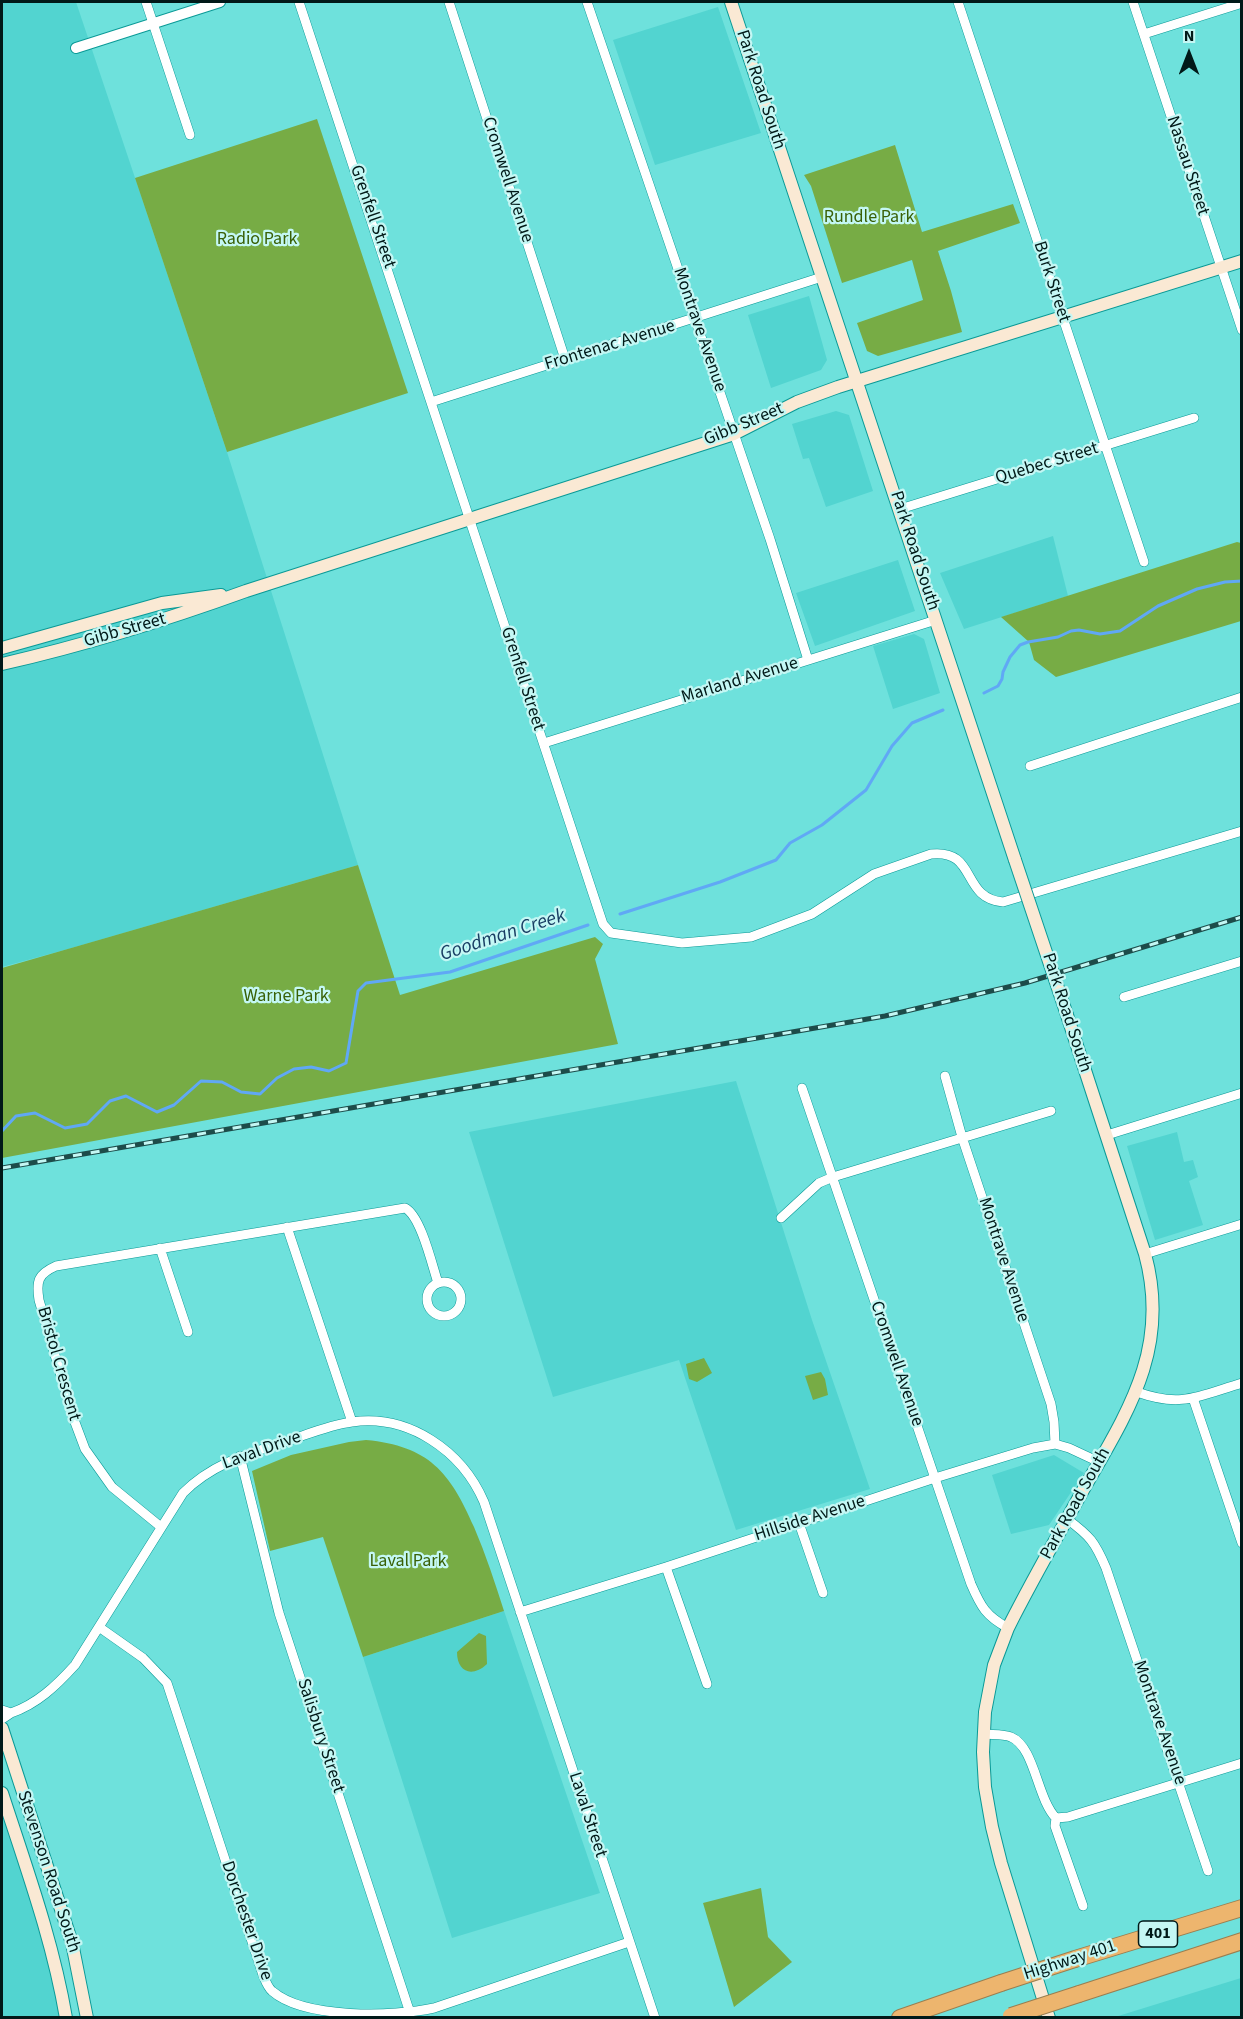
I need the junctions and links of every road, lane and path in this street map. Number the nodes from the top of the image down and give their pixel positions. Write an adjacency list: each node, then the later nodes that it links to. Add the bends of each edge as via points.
1 (146, 2): 10 (street)
2 (220, 2): 10 (street)
3 (299, 2): 22 (street, Grenfell Street, via 391,271)
4 (448, 2): 20 (street, Cromwell Avenue)
5 (587, 2): 18 (street, Montrave Avenue)
6 (731, 2): 16 (main road, Park Road South)
7 (958, 2): 17 (street, Burk Street)
8 (1133, 2): 11 (street, Nassau Street)
9 (1242, 3): 11 (street)
10 (153, 24): 12 (street); 13 (street)
11 (1144, 34): 15 (street, Nassau Street)
12 (76, 48)
13 (190, 135)
14 (1242, 261): 15 (main road, Gibb Street)
15 (1220, 268): 17 (main road, Gibb Street); 19 (street, Nassau Street)
16 (822, 277): 18 (street, Frontenac Avenue); 21 (main road, Park Road South)
17 (1063, 317): 21 (main road, Gibb Street); 25 (street, Burk Street)
18 (695, 319): 20 (street, Frontenac Avenue); 24 (street, Montrave Avenue)
19 (1242, 330)
20 (566, 359): 22 (street, Frontenac Avenue)
21 (857, 381): 24 (main road, Gibb Street, via 797,402); 26 (main road, Park Road South)
22 (431, 402): 27 (street, Grenfell Street)
23 (1194, 418): 25 (street, Quebec Street)
24 (734, 434): 27 (main road, Gibb Street); 32 (street, Montrave Avenue)
25 (1106, 447): 26 (street, Quebec Street); 28 (street, Burk Street)
26 (900, 509): 30 (main road, Park Road South)
27 (470, 519): 29 (main road, Gibb Street); 35 (street, Grenfell Street)
28 (1144, 562)
29 (246, 591): 31 (main road, Gibb Street, via 162,603); 33 (main road, Gibb Street, via 168,620)
30 (936, 620): 32 (street, Marland Avenue); 44 (main road, Park Road South, bridge)
31 (2, 648)
32 (808, 660): 35 (street, Marland Avenue)
33 (2, 664)
34 (1242, 697): 36 (street)
35 (543, 742): 37 (street, Grenfell Street, via 603,924 611,933 682,943 751,937 812,915 874,874 938,853 952,856 964,865 984,897 1011,901)
36 (1030, 766)
37 (1242, 831)
38 (1242, 961): 39 (street)
39 (1124, 997)
40 (945, 1076): 45 (street, Montrave Avenue)
41 (802, 1088): 46 (street, Cromwell Avenue)
42 (1242, 1093): 44 (street)
43 (1051, 1111): 45 (street)
44 (1107, 1135): 51 (main road, Park Road South)
45 (962, 1137): 46 (street); 58 (street, Montrave Avenue, via 1051,1404)
46 (833, 1177): 47 (street, via 819,1184); 61 (street, Cromwell Avenue)
47 (781, 1218)
48 (1242, 1224): 51 (street)
49 (287, 1227): 50 (street, Bristol Crescent); 52 (street, Bristol Crescent, via 399,1208 411,1211); 57 (street)
50 (160, 1248): 53 (street); 64 (street, Bristol Crescent, via 56,1266 40,1277 37,1287 85,1449 112,1487)
51 (1145, 1254): 55 (main road, Park Road South, via 1152,1319)
52 (438, 1283)
53 (188, 1332)
54 (1242, 1383): 56 (street)
55 (1137, 1392): 56 (street, via 1165,1400); 60 (main road, Park Road South)
56 (1193, 1398): 65 (street)
57 (352, 1422): 59 (street, Laval Drive); 68 (street, Laval Drive, via 401,1426 432,1440 454,1457 478,1490)
58 (1055, 1444): 60 (street); 61 (street, Hillside Avenue)
59 (240, 1456): 64 (street, Laval Drive, via 192,1484); 85 (street, Salisbury Street, via 279,1613)
60 (1099, 1462): 62 (main road, Park Road South)
61 (934, 1478): 63 (street, Hillside Avenue); 70 (street, Cromwell Avenue, via 982,1609)
62 (1067, 1519): 70 (main road, Park Road South); 77 (street, Montrave Avenue, via 1092,1540 1106,1568)
63 (799, 1523): 66 (street, Hillside Avenue); 67 (street)
64 (161, 1527): 69 (street, Laval Drive)
65 (1242, 1543)
66 (666, 1567): 68 (street, Hillside Avenue); 71 (street)
67 (823, 1593)
68 (520, 1612): 84 (street, Laval Street)
69 (99, 1627): 72 (street, Laval Drive, via 61,1680 30,1705); 85 (street, Dorchester Drive, via 143,1658 167,1683 271,1991 301,2007 351,2013)
70 (1008, 1628): 75 (main road, Park Road South, via 994,1665)
71 (707, 1684)
72 (6, 1712): 73 (street, Laval Drive)
73 (2, 1719)
74 (2, 1728): 88 (main road, Stevenson Road South, via 72,1943)
75 (983, 1734): 79 (street, via 1013,1738 1025,1750 1048,1810); 91 (main road, Park Road South, via 985,1787 992,1827)
76 (1242, 1763): 77 (street)
77 (1179, 1782): 79 (street); 80 (street, Montrave Avenue)
78 (2, 1793): 87 (main road, Stevenson Road South, via 52,1949)
79 (1056, 1818): 81 (street, via 1055,1826)
80 (1208, 1872)
81 (1083, 1906)
82 (1242, 1908): 90 (highway, Highway 401 / 401, bridge)
83 (1242, 1941): 86 (highway, Highway 401 / 401, bridge)
84 (629, 1942): 85 (street, Dorchester Drive); 89 (street, Laval Street)
85 (410, 2013)
86 (1006, 2017)
87 (66, 2018)
88 (87, 2018)
89 (655, 2018)
90 (900, 2018)
91 (1049, 2018)

